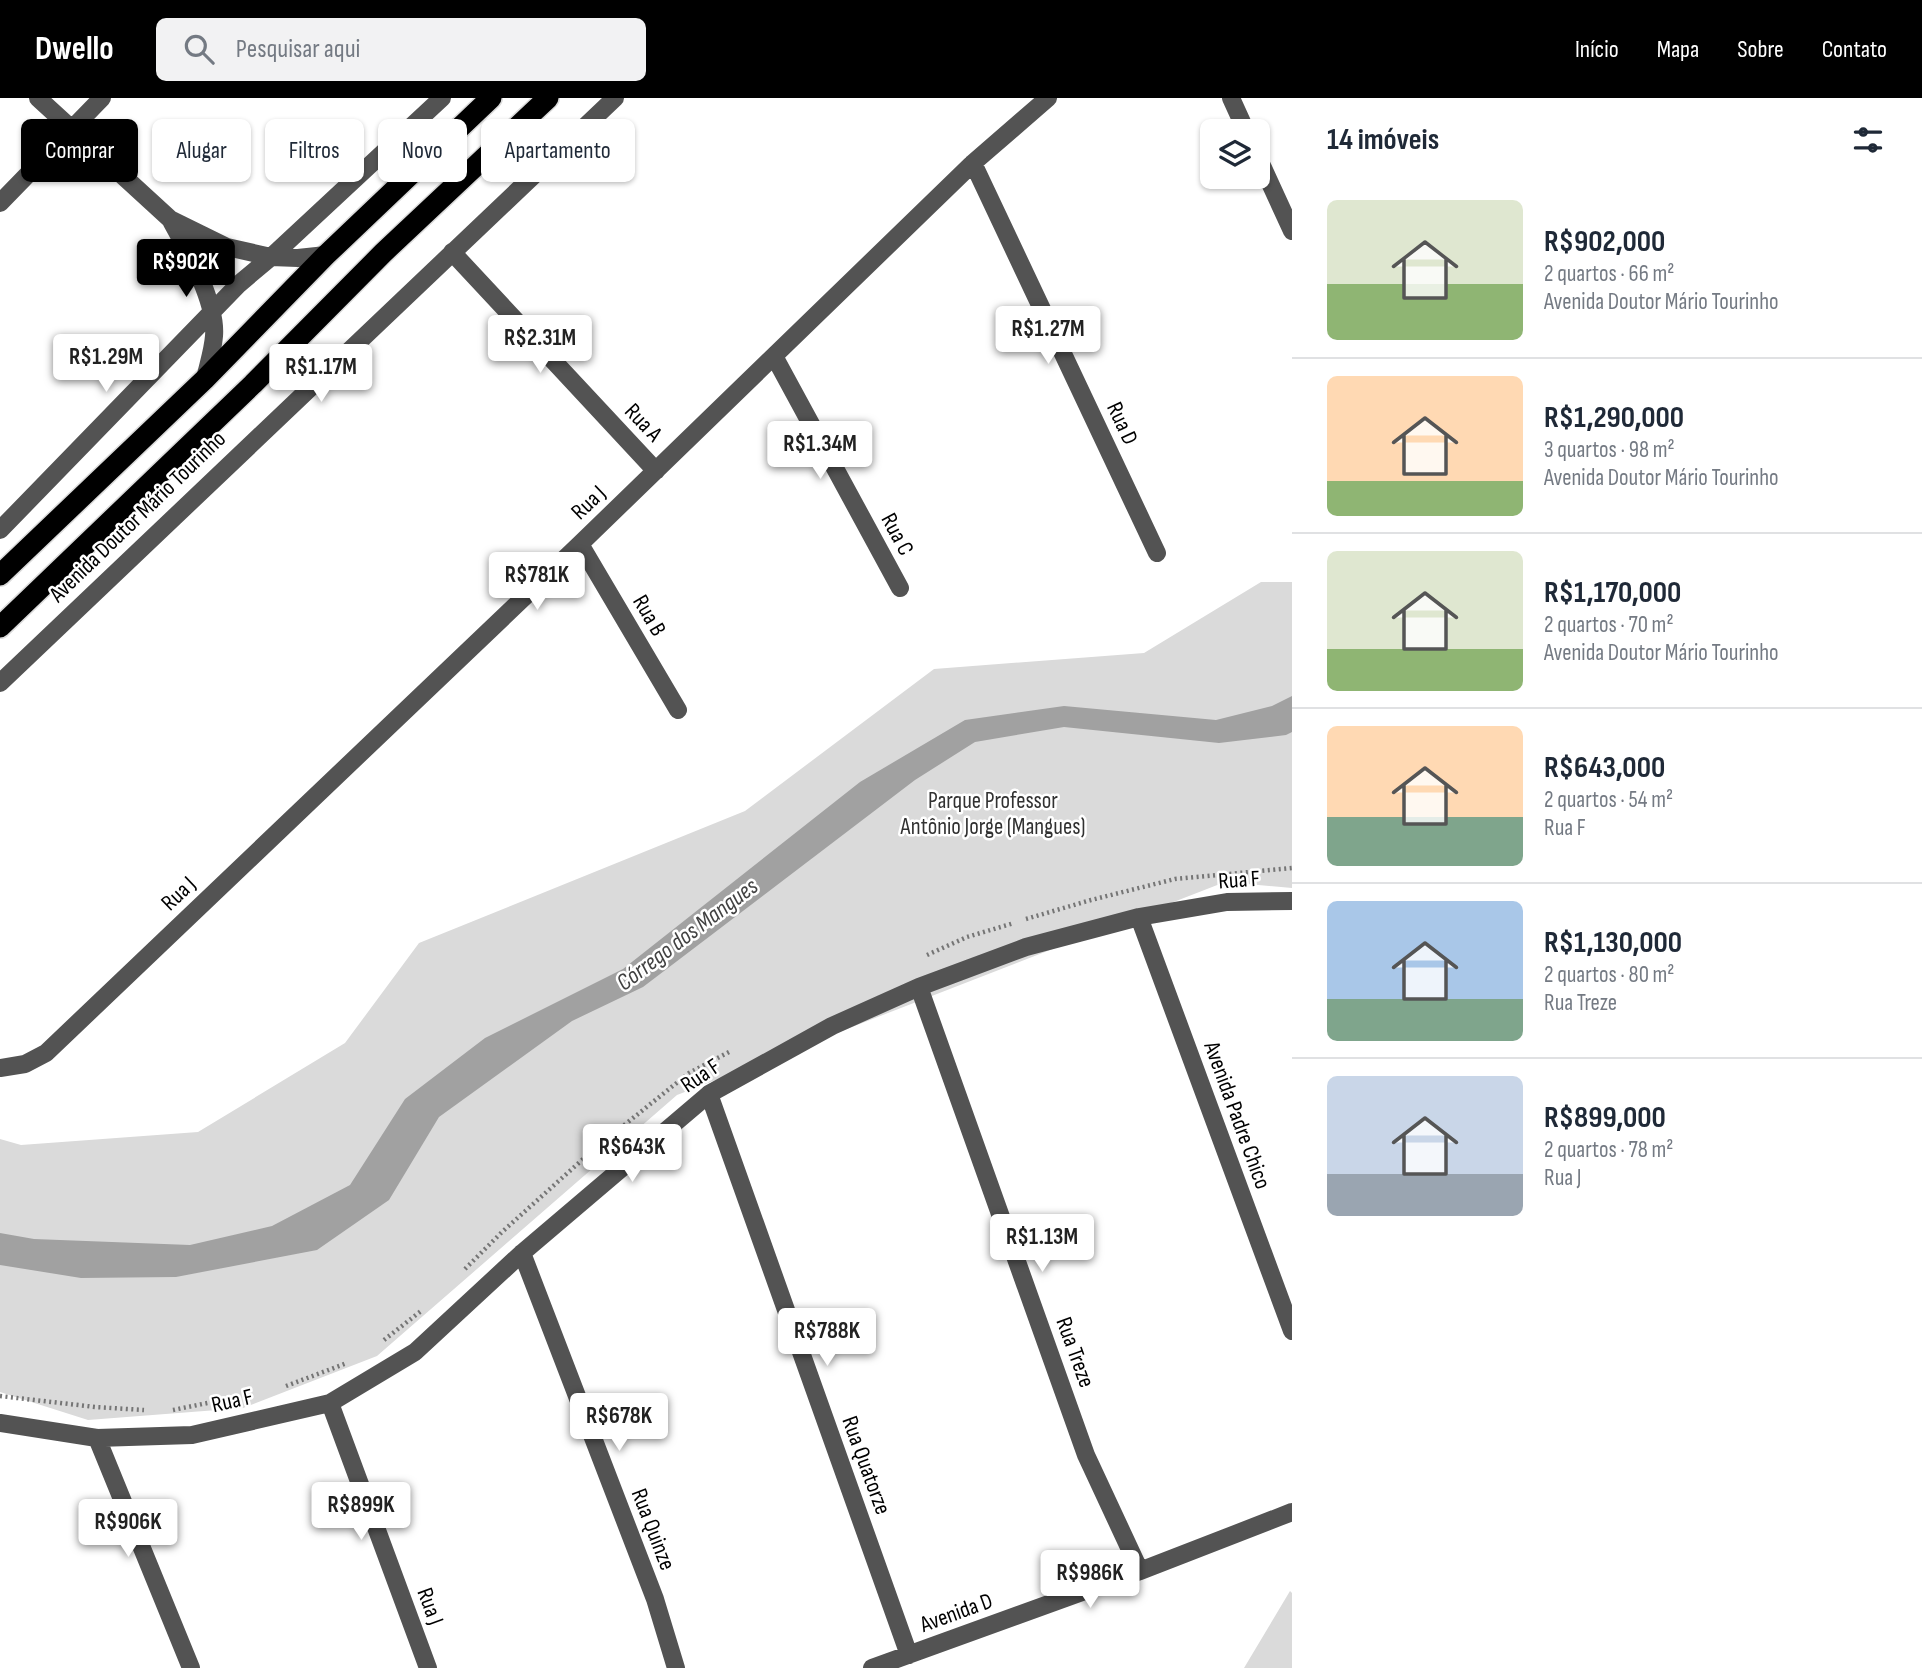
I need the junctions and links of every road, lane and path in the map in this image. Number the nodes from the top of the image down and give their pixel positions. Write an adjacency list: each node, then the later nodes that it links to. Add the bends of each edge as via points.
1 (38, 98): 9 (street)
2 (102, 98): 10 (street)
3 (442, 98): 21 (street)
4 (491, 98): 20 (highway)
5 (548, 98): 31 (highway, Avenida Doutor Mário Tourinho)
6 (615, 98): 19 (street, Avenida Doutor Mário Tourinho)
7 (1048, 98): 12 (street, Rua J)
8 (1231, 98): 11 (street)
9 (60, 119)
10 (82, 119)
11 (1241, 119)
12 (973, 163): 23 (street, Rua J); 28 (street, Rua D)
13 (21, 181): 16 (street)
14 (129, 182): 17 (street)
15 (1270, 183): 18 (street)
16 (0, 202)
17 (170, 219): 21 (street, via 227,247); 22 (street, via 192,259)
18 (1292, 232)
19 (452, 252): 25 (street, Rua A); 32 (street, Avenida Doutor Mário Tourinho)
20 (326, 255): 21 (street); 24 (highway)
21 (271, 257): 22 (street)
22 (211, 312): 24 (street, via 214,334); 26 (street)
23 (774, 356): 25 (street, Rua J); 30 (street, Rua C)
24 (205, 379): 29 (highway)
25 (656, 471): 27 (street, Rua J)
26 (0, 530)
27 (580, 544): 33 (street, Rua B); 37 (street, Rua J, via 46,1053 25,1064)
28 (1157, 553)
29 (0, 575)
30 (900, 589)
31 (0, 627)
32 (0, 683)
33 (678, 710)
34 (1292, 901): 35 (street, Rua F, via 1227,902)
35 (1139, 916): 36 (street, Rua F, via 1026,947); 40 (street, Avenida Padre Chico)
36 (919, 987): 38 (street, Rua F, via 832,1026); 45 (street, Rua Treze, via 1086,1455)
37 (0, 1068)
38 (709, 1094): 39 (street, Rua F); 46 (street, Rua Quatorze)
39 (522, 1253): 41 (street, Rua F, via 415,1352); 49 (street, Rua Quinze, via 655,1599)
40 (1292, 1331)
41 (330, 1403): 43 (street, Rua F, via 192,1435); 48 (street, Rua J)
42 (0, 1423): 43 (street, Rua F)
43 (97, 1438): 47 (street)
44 (1292, 1512): 45 (street, Avenida D)
45 (1140, 1571): 46 (street, Avenida D)
46 (909, 1655): 50 (street, Avenida D)
47 (191, 1668)
48 (428, 1668)
49 (676, 1668)
50 (872, 1668)

